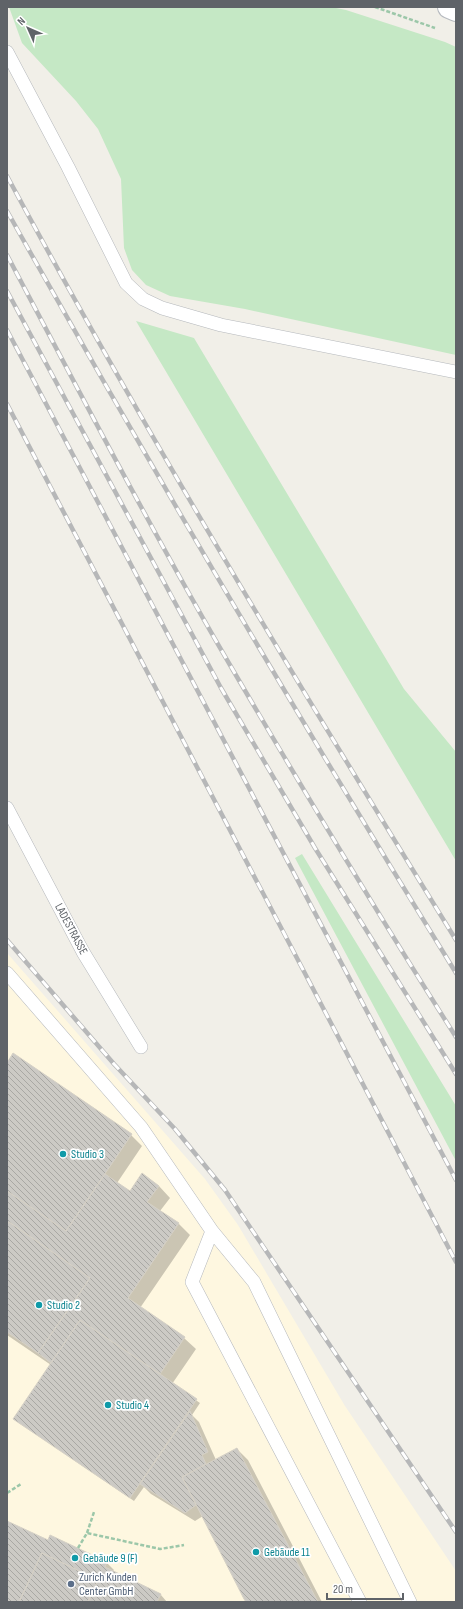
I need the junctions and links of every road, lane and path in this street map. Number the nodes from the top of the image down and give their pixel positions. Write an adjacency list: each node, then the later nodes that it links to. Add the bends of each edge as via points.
1 (375, 7): 4 (path)
2 (450, 7): 3 (main road)
3 (456, 10)
4 (442, 30)
5 (7, 52): 6 (lane, via 126,283 143,299 162,308 221,325)
6 (456, 372)
7 (7, 808): 9 (lane, LADESTRASSE, via 83,952)
8 (7, 972): 10 (lane, via 141,1127)
9 (142, 1046)
10 (212, 1232): 17 (lane, via 192,1282); 18 (lane, via 254,1282)
11 (21, 1484): 12 (path)
12 (7, 1493)
13 (94, 1512): 14 (path)
14 (87, 1533): 15 (path, via 160,1549); 16 (path)
15 (184, 1545)
16 (78, 1548)
17 (360, 1602)
18 (410, 1602)

